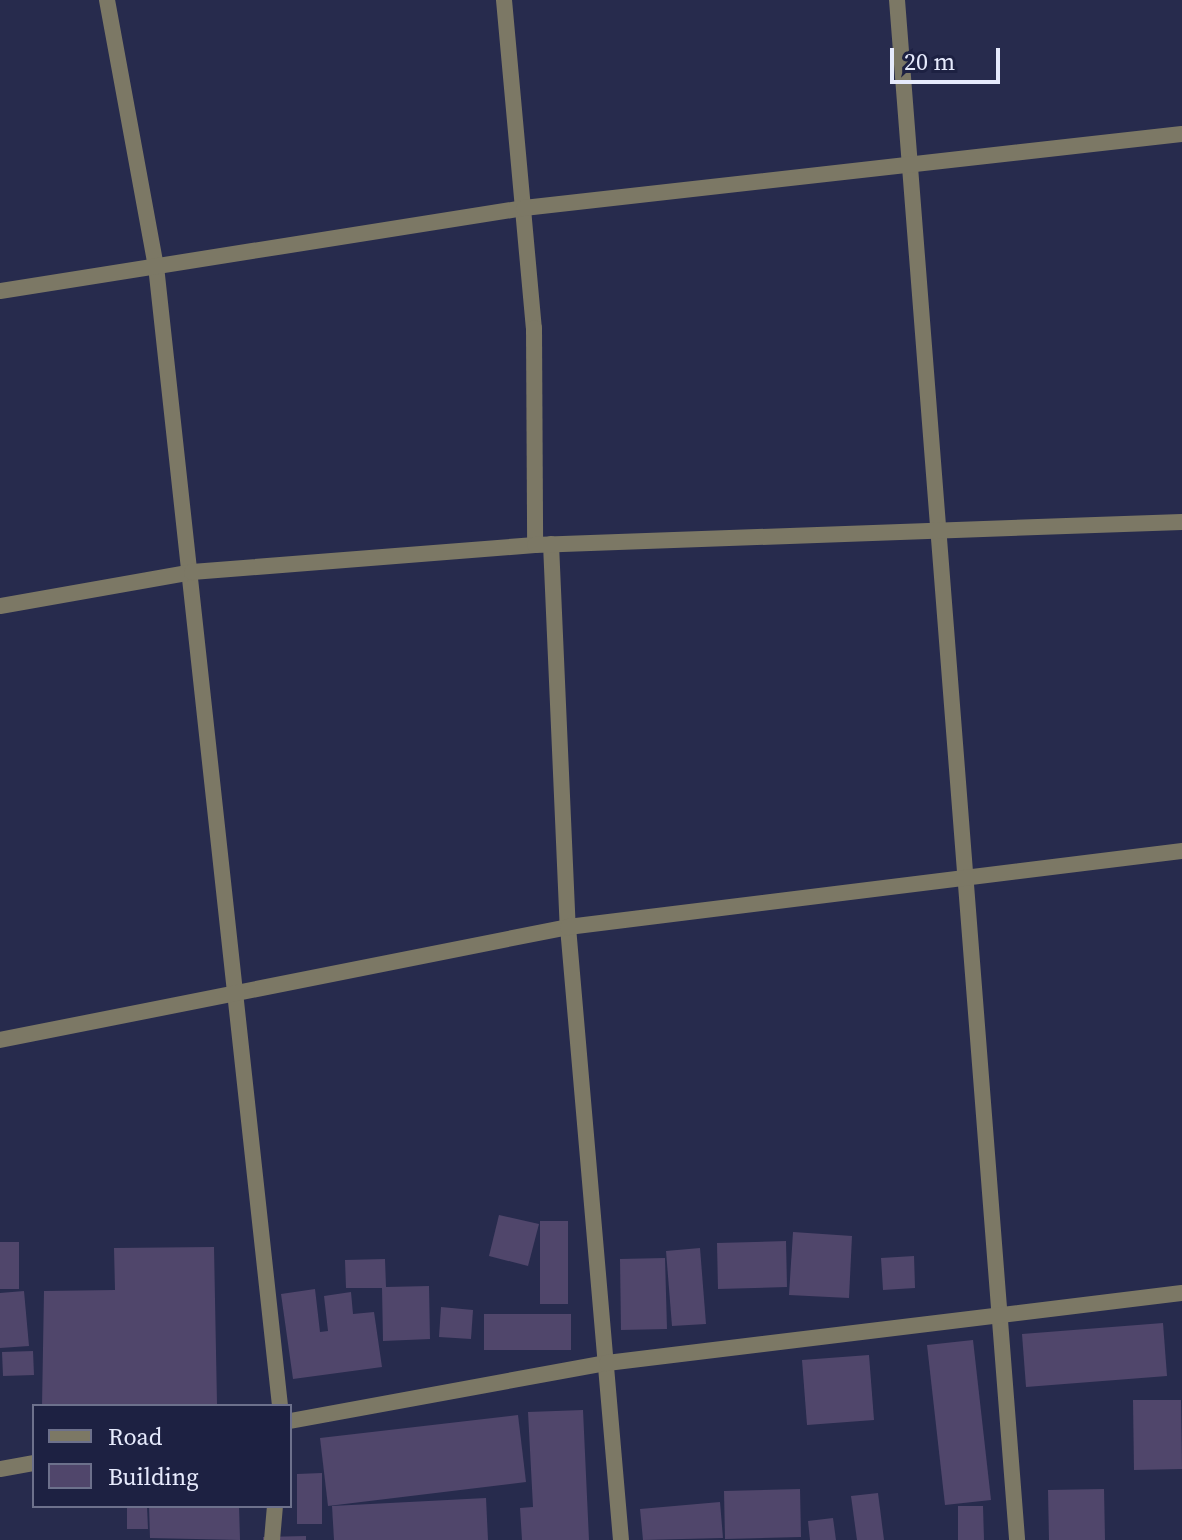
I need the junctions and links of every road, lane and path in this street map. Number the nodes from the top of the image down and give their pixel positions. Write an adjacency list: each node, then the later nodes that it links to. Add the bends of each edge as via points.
1 (107, 0): 7 (street)
2 (504, 0): 6 (street)
3 (897, 0): 5 (street)
4 (1182, 134): 5 (street)
5 (908, 164): 6 (street); 10 (street)
6 (524, 208): 7 (street); 11 (street)
7 (156, 266): 8 (street); 12 (street)
8 (0, 291)
9 (1182, 522): 10 (street)
10 (938, 529): 11 (street); 15 (street)
11 (543, 544): 12 (street); 16 (street)
12 (192, 572): 13 (street); 17 (street)
13 (0, 606)
14 (1182, 851): 15 (street)
15 (965, 873): 16 (street); 20 (street)
16 (568, 927): 17 (street); 21 (street)
17 (235, 989): 18 (street); 22 (street)
18 (0, 1040)
19 (1182, 1293): 20 (street)
20 (1003, 1316): 21 (street); 29 (street)
21 (607, 1363): 23 (street); 28 (street)
22 (280, 1404)
23 (292, 1421)
24 (32, 1463): 25 (street)
25 (0, 1469)
26 (275, 1508): 27 (street)
27 (272, 1540)
28 (621, 1540)
29 (1017, 1540)

